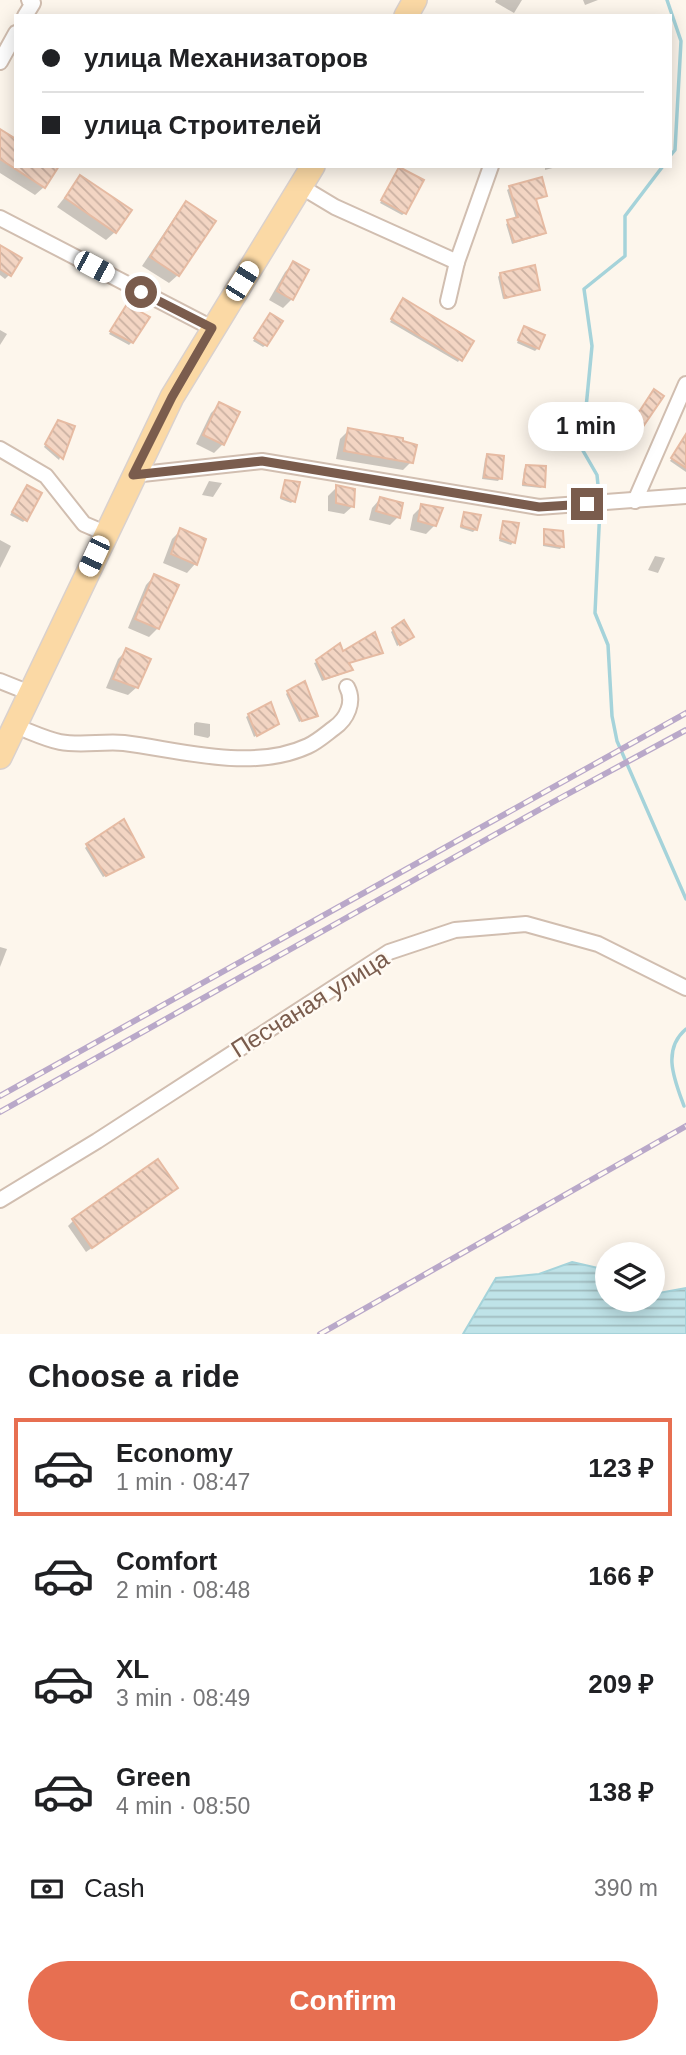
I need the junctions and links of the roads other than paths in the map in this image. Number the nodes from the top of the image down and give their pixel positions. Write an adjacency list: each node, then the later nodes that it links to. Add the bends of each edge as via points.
1 (14, 37): 2 (street)
2 (0, 62)
3 (490, 168): 6 (street)
4 (307, 176): 6 (street, via 335,207); 8 (main road)
5 (0, 218): 8 (street)
6 (457, 262): 7 (street)
7 (448, 301)
8 (212, 328): 11 (main road)
9 (686, 384): 13 (street)
10 (0, 449): 14 (street, via 46,476 84,524)
11 (133, 475): 13 (street, via 262,461 539,507); 14 (main road)
12 (686, 496): 13 (street)
13 (635, 501)
14 (105, 533): 17 (main road)
15 (0, 681): 17 (street)
16 (347, 687): 18 (street, via 350,706 342,722 308,746 279,755 248,758 117,742 61,742)
17 (30, 693): 18 (main road)
18 (15, 726): 19 (main road)
19 (0, 757)
20 (686, 988): 21 (street, Песчаная улица, via 597,944 526,924 455,930 389,952)
21 (0, 1200)

